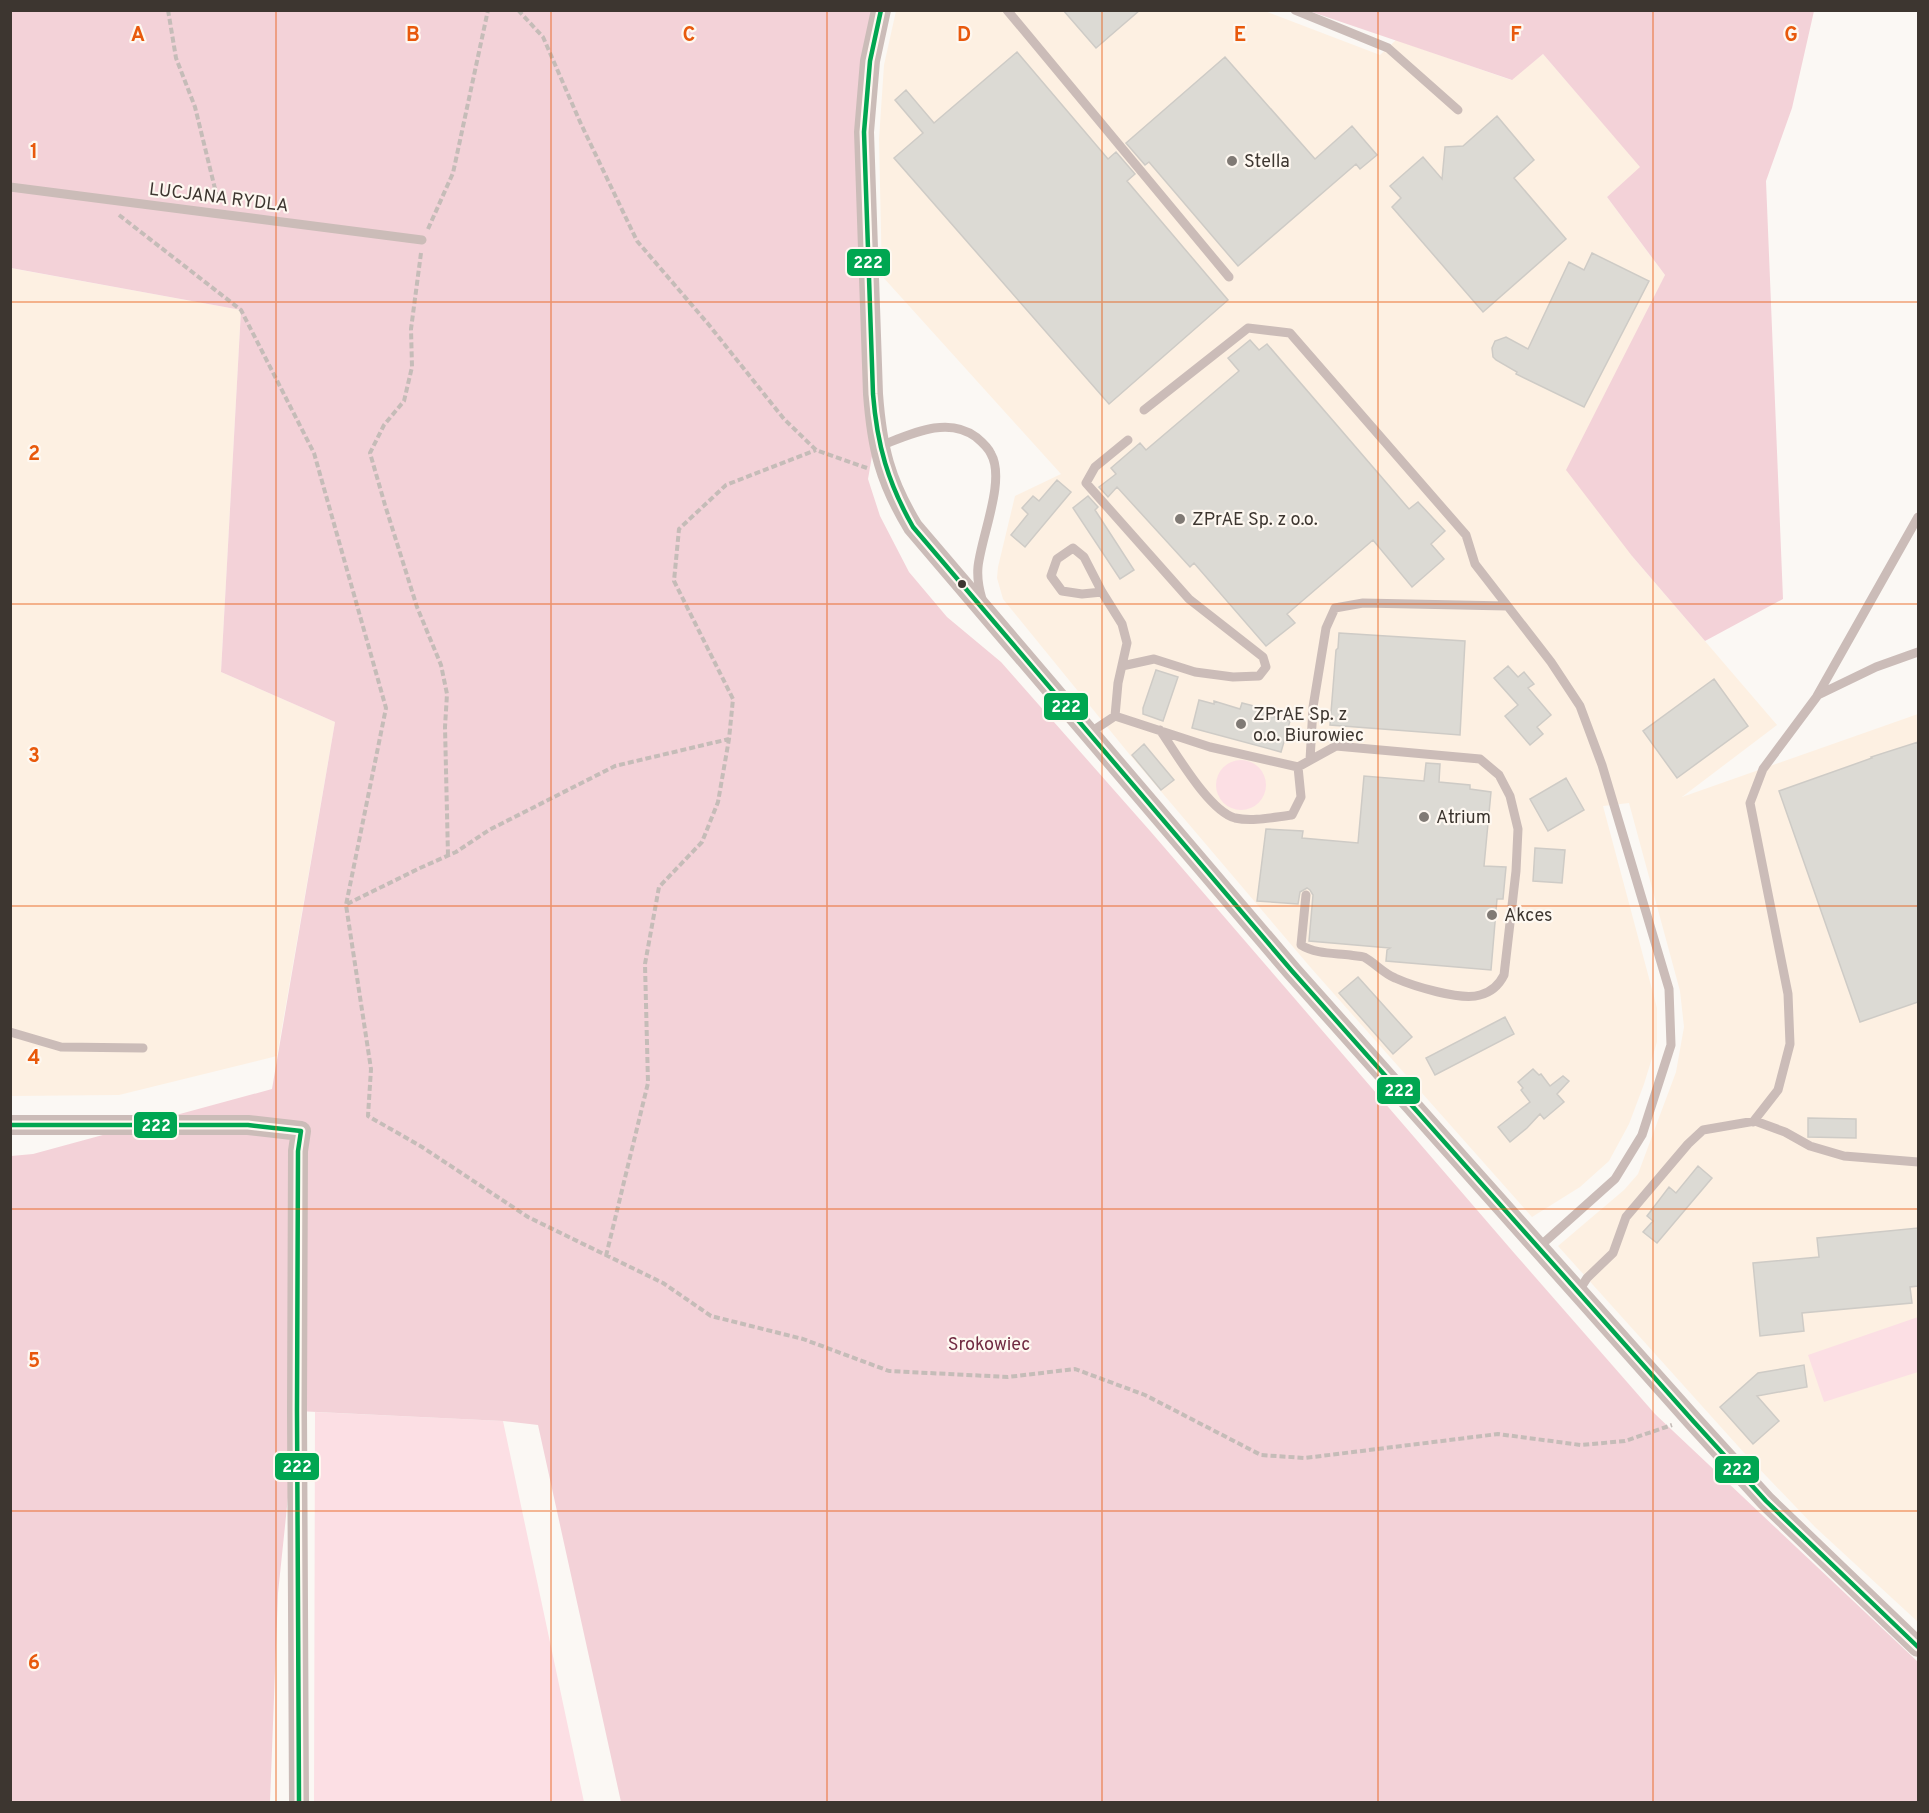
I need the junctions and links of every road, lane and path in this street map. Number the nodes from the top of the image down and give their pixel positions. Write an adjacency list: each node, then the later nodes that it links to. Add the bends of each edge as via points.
1 (168, 10): 10 (path, via 176,58 195,107)
2 (488, 10): 11 (path, via 453,173)
3 (518, 10): 16 (path, via 543,37 637,241 784,418)
4 (881, 10): 15 (street, via 870,61 864,132 873,394)
5 (1007, 10): 12 (lane)
6 (1295, 10): 7 (lane, via 1388,48)
7 (1458, 110)
8 (10, 187): 9 (lane, LUCJANA RYDLA)
9 (97, 198): 10 (lane, LUCJANA RYDLA); 33 (path, via 241,310 314,453 386,708)
10 (221, 214): 11 (lane, LUCJANA RYDLA)
11 (422, 240): 31 (path, via 411,329 412,367 404,401 384,425 370,453 417,607 441,665 447,694)
12 (1228, 277)
13 (1144, 410): 20 (lane, via 1248,327 1290,333 1466,535 1475,564)
14 (1128, 440): 23 (lane, via 1095,467 1086,483 1189,599 1263,657 1266,667 1260,676 1233,677 1195,672 1154,659)
15 (880, 446): 17 (street); 21 (lane, via 919,431 956,428 984,443 992,455 995,487 978,566 978,587)
16 (816, 450): 17 (path); 28 (path, via 726,485 679,529 674,581 733,699)
17 (887, 476): 21 (street, via 913,527)
18 (1918, 517): 24 (lane)
19 (1102, 592): 19 (lane, via 1084,557 1073,548 1057,559 1052,576 1062,591); 23 (lane, via 1122,624 1127,643)
20 (1507, 606): 29 (lane, via 1363,603 1335,608 1326,628 1313,707); 39 (lane, via 1580,706 1602,765 1669,988 1671,1045 1642,1135 1615,1179)
21 (986, 613): 27 (street)
22 (1918, 652): 24 (lane, via 1876,667)
23 (1122, 666): 25 (lane)
24 (1817, 696): 36 (lane, via 1763,769 1750,803 1788,994 1790,1044 1778,1090)
25 (1115, 716): 26 (lane); 27 (lane)
26 (1160, 730): 30 (lane, via 1210,747); 30 (lane, via 1210,801 1223,813 1237,818 1292,815 1301,797)
27 (1088, 734): 39 (street, via 1292,971)
28 (729, 739): 31 (path, via 615,766); 40 (path, via 718,802 702,842 659,887 645,964 648,1083)
29 (1310, 760): 30 (lane); 32 (lane, via 1336,746 1480,759 1499,775 1510,796 1518,829 1504,975 1491,991 1463,996 1394,978 1363,957 1310,950 1301,945)
30 (1298, 767)
31 (448, 855): 33 (path)
32 (1306, 895)
33 (346, 904): 40 (path, via 372,1069 368,1116 528,1217)
34 (10, 1032): 35 (lane, via 61,1047)
35 (143, 1048)
36 (1753, 1122): 38 (lane, via 1844,1156); 41 (lane, via 1703,1130 1688,1144 1626,1217 1613,1253)
37 (10, 1125): 44 (street, via 248,1125 301,1131 297,1411)
38 (1918, 1162)
39 (1539, 1247): 41 (street)
40 (606, 1256): 42 (path, via 663,1284 711,1316 802,1339 889,1371 1008,1377 1075,1369 1145,1395 1261,1455 1305,1458 1498,1434 1581,1445 1625,1441 1668,1425)
41 (1578, 1292): 42 (street)
42 (1694, 1422): 43 (street, via 1766,1501)
43 (1918, 1647)
44 (299, 1803)

